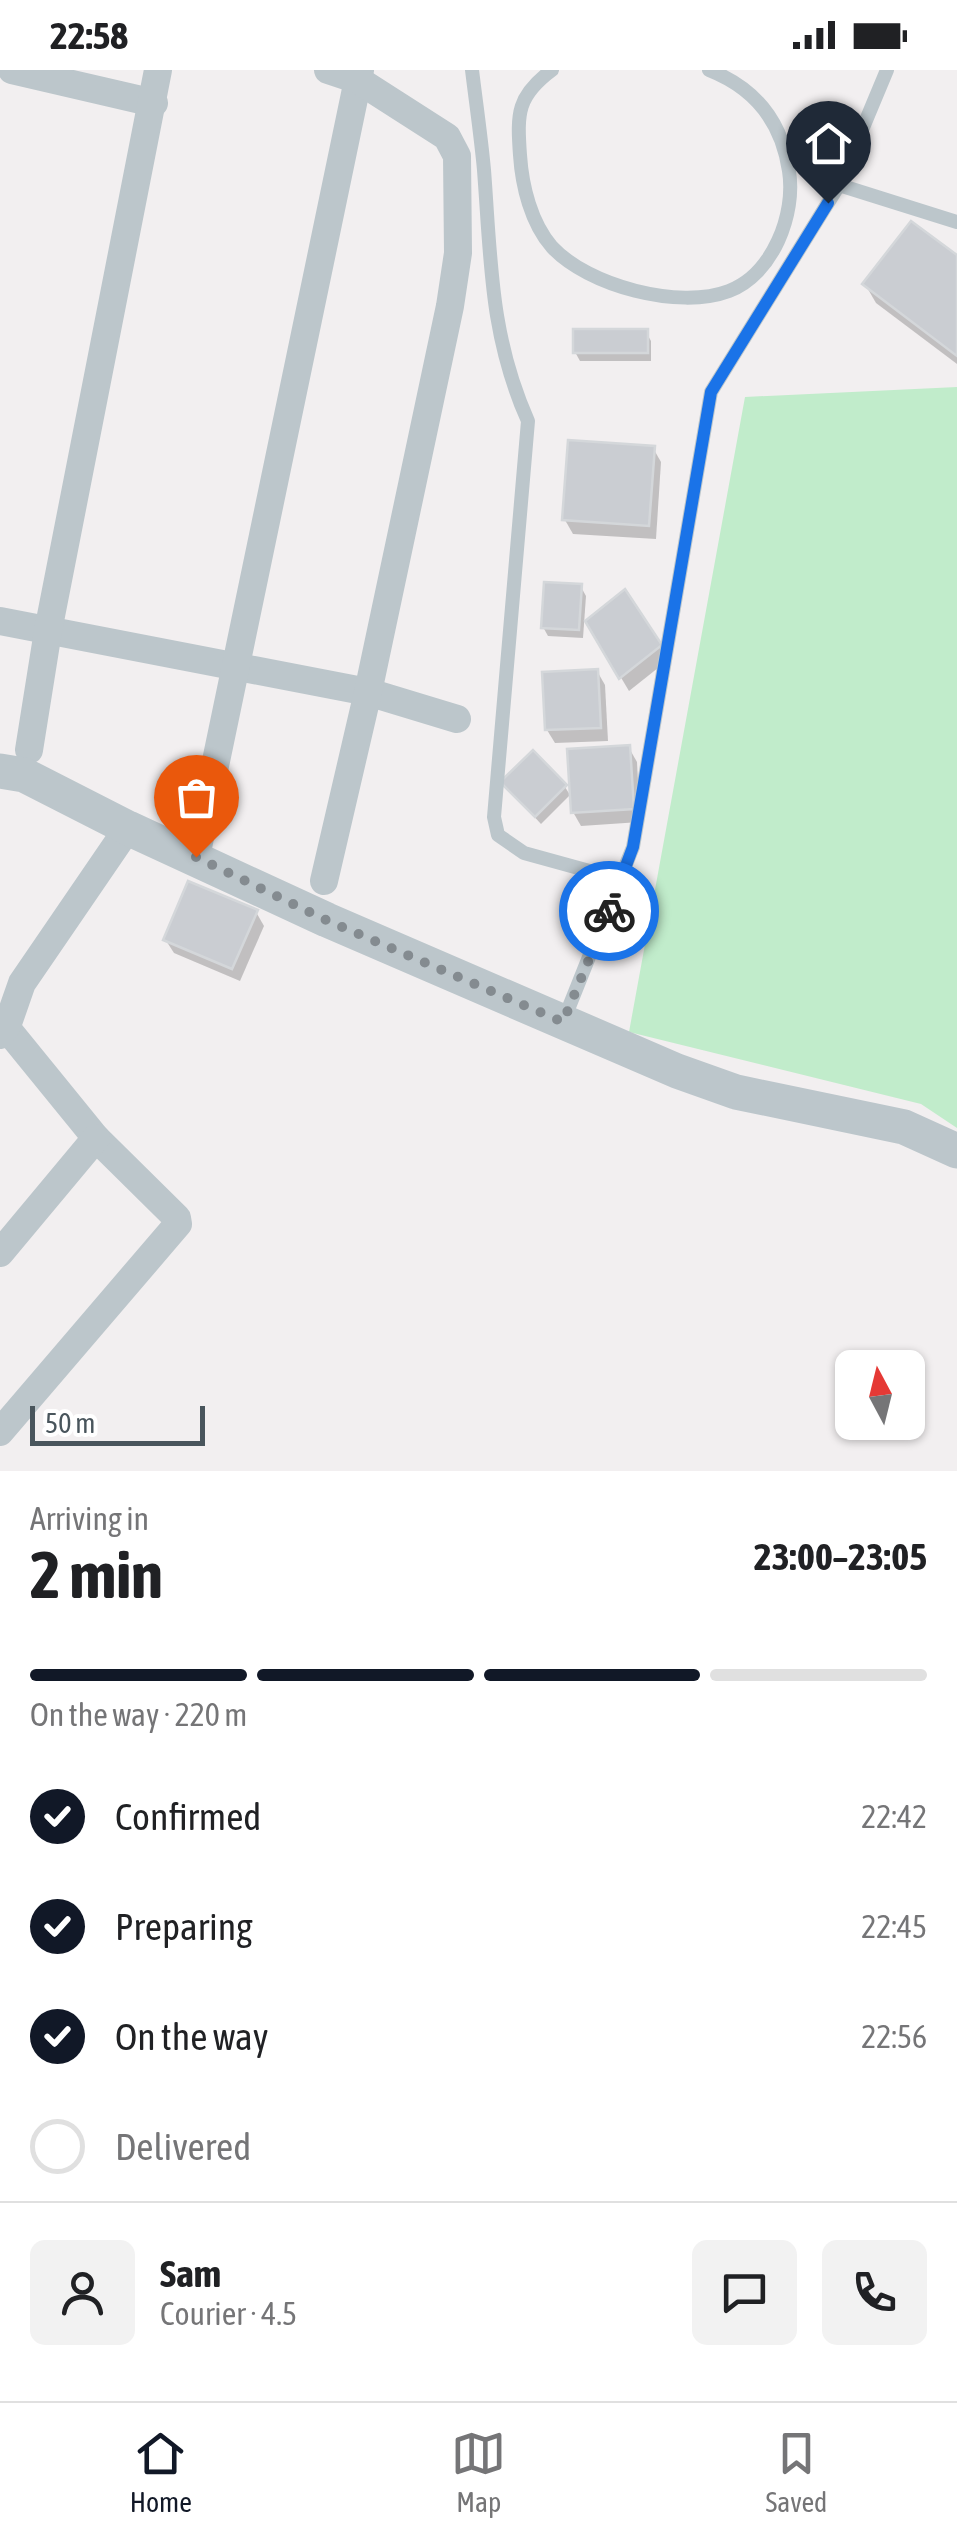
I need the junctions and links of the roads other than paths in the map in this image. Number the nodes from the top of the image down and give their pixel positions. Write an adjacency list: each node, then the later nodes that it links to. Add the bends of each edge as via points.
1 (12, 70): 9 (street)
2 (158, 70): 9 (street)
3 (328, 70): 8 (street)
4 (472, 70): 22 (lane, via 493,308 507,372 528,421 494,817 498,835 524,853)
5 (552, 70): 13 (lane, via 530,87 518,114 520,161 531,212 553,247 591,275 648,296 730,291 754,276)
6 (709, 70): 13 (lane, via 735,80 774,123 792,190)
7 (887, 70): 10 (lane)
8 (359, 75): 16 (street); 17 (street, via 447,138 458,156 458,253 450,306)
9 (154, 103): 15 (street)
10 (839, 185): 11 (lane); 12 (lane)
11 (817, 221): 13 (lane); 22 (lane, via 711,392)
12 (957, 222)
13 (785, 223)
14 (0, 621): 15 (street)
15 (48, 631): 16 (street); 19 (street)
16 (236, 664): 17 (street); 21 (street)
17 (368, 692): 18 (street); 23 (street)
18 (458, 719)
19 (14, 761): 20 (street, via 24,776)
20 (128, 828): 21 (street); 24 (street)
21 (196, 857): 25 (street)
22 (622, 880): 25 (lane)
23 (324, 881)
24 (11, 988): 26 (street)
25 (563, 1022): 28 (street, via 736,1092 904,1127)
26 (2, 1027): 27 (street)
27 (96, 1138): 29 (street); 30 (street, via 178,1224)
28 (957, 1151)
29 (0, 1253)
30 (0, 1432)

